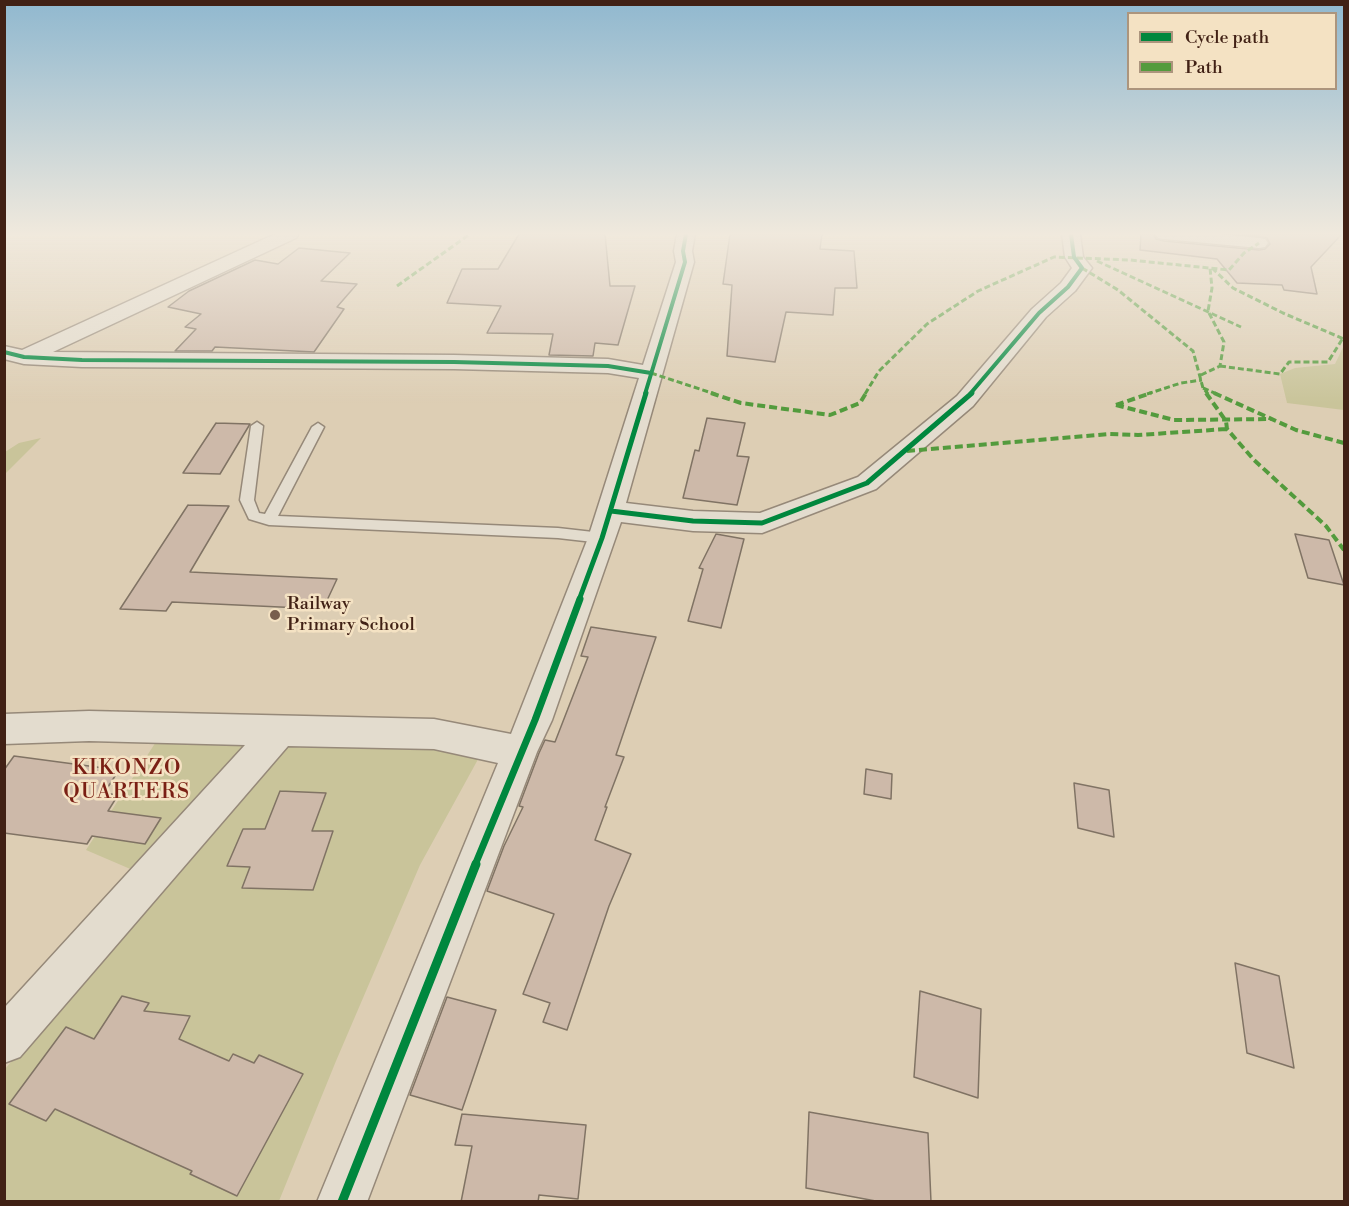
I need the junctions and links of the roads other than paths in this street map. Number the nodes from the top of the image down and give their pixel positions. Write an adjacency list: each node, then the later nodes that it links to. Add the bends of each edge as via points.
1 (164, 290): 4 (street)
2 (676, 290): 5 (street)
3 (1063, 290): 9 (street, via 965,400 867,483 762,524)
4 (11, 359): 5 (street, via 502,363 608,366)
5 (651, 374): 9 (street)
6 (257, 426): 8 (lane, via 247,500 254,516)
7 (318, 428): 8 (lane)
8 (268, 520): 9 (lane, via 558,533)
9 (607, 524): 12 (street)
10 (4, 729): 11 (street, via 89,726)
11 (279, 731): 12 (street, via 434,734); 13 (street)
12 (520, 752): 14 (street)
13 (4, 1041)
14 (342, 1202)

